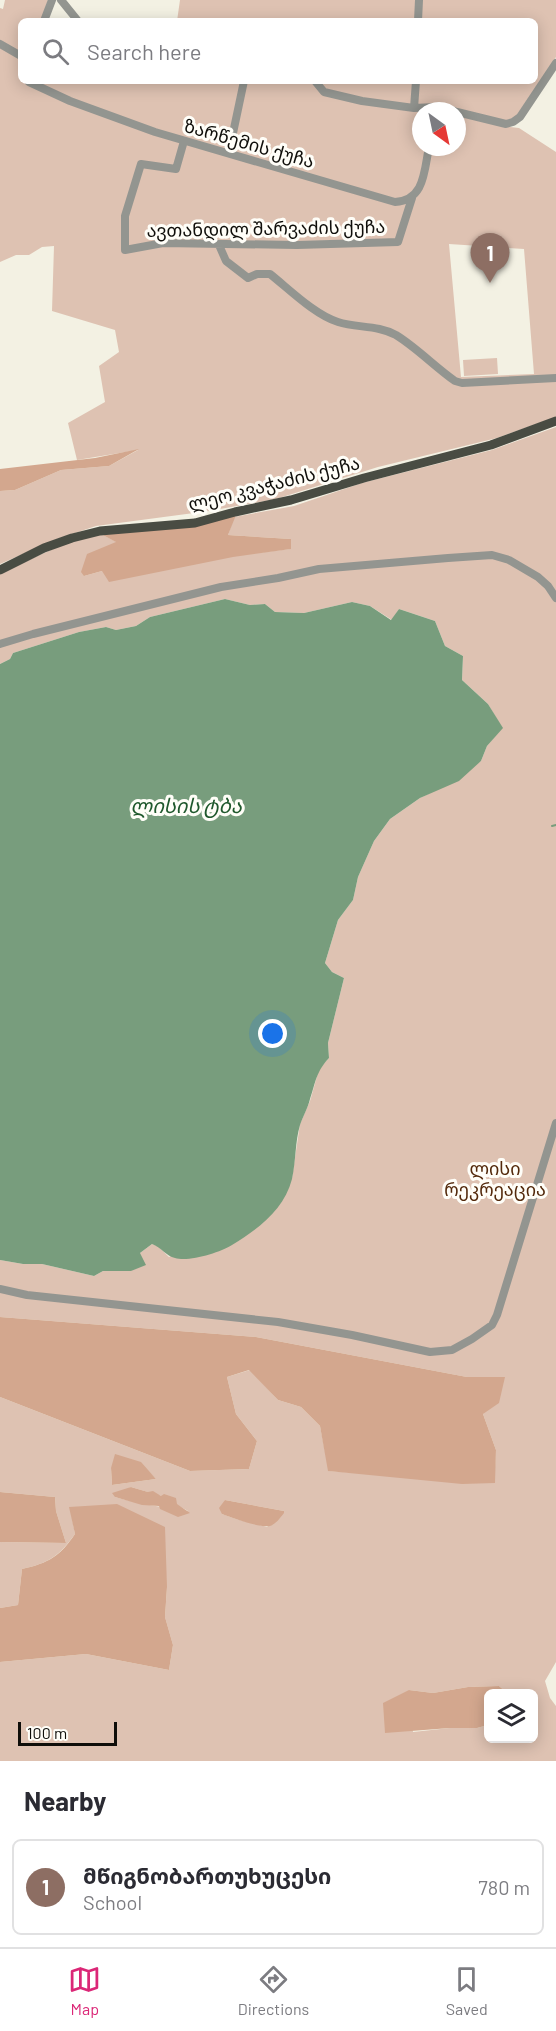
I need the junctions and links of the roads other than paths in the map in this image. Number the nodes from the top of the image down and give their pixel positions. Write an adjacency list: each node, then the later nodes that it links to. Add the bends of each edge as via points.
1 (52, 0): 4 (street)
2 (61, 0): 5 (street)
3 (420, 0): 6 (street)
4 (45, 18)
5 (76, 18)
6 (418, 18)
7 (0, 44): 8 (street)
8 (18, 54)
9 (556, 63): 16 (street, via 513,122 506,124)
10 (33, 84): 17 (street, ზარწემის ქუჩა, via 118,120)
11 (243, 84): 18 (street)
12 (317, 84): 15 (street, via 331,94)
13 (416, 84): 14 (street)
14 (414, 102)
15 (412, 108)
16 (466, 114)
17 (184, 141): 18 (street, ზარწემის ქუჩა); 21 (street, ავთანდილ შარვაძის ქუჩა, via 176,169 141,164 125,216 125,250 163,243)
18 (229, 152): 20 (street, ზარწემის ქუჩა, via 381,199 395,202)
19 (427, 156): 20 (street, via 418,191)
20 (412, 198): 21 (street, ავთანდილ შარვაძის ქუჩა, via 398,242)
21 (219, 245): 22 (street, via 226,261 248,278 270,274 323,315 396,335 455,381)
22 (556, 378)
23 (556, 421): 24 (main road, ლეო კვაჭაძის ქუჩა, via 491,445 291,500 195,523 100,531 72,538)
24 (0, 570)
25 (556, 598): 26 (street, via 538,577 509,560 492,555 448,558 319,569 221,587)
26 (0, 644)
27 (556, 1123): 28 (street, via 497,1315 483,1332 452,1350 430,1352 278,1322)
28 (0, 1289)

